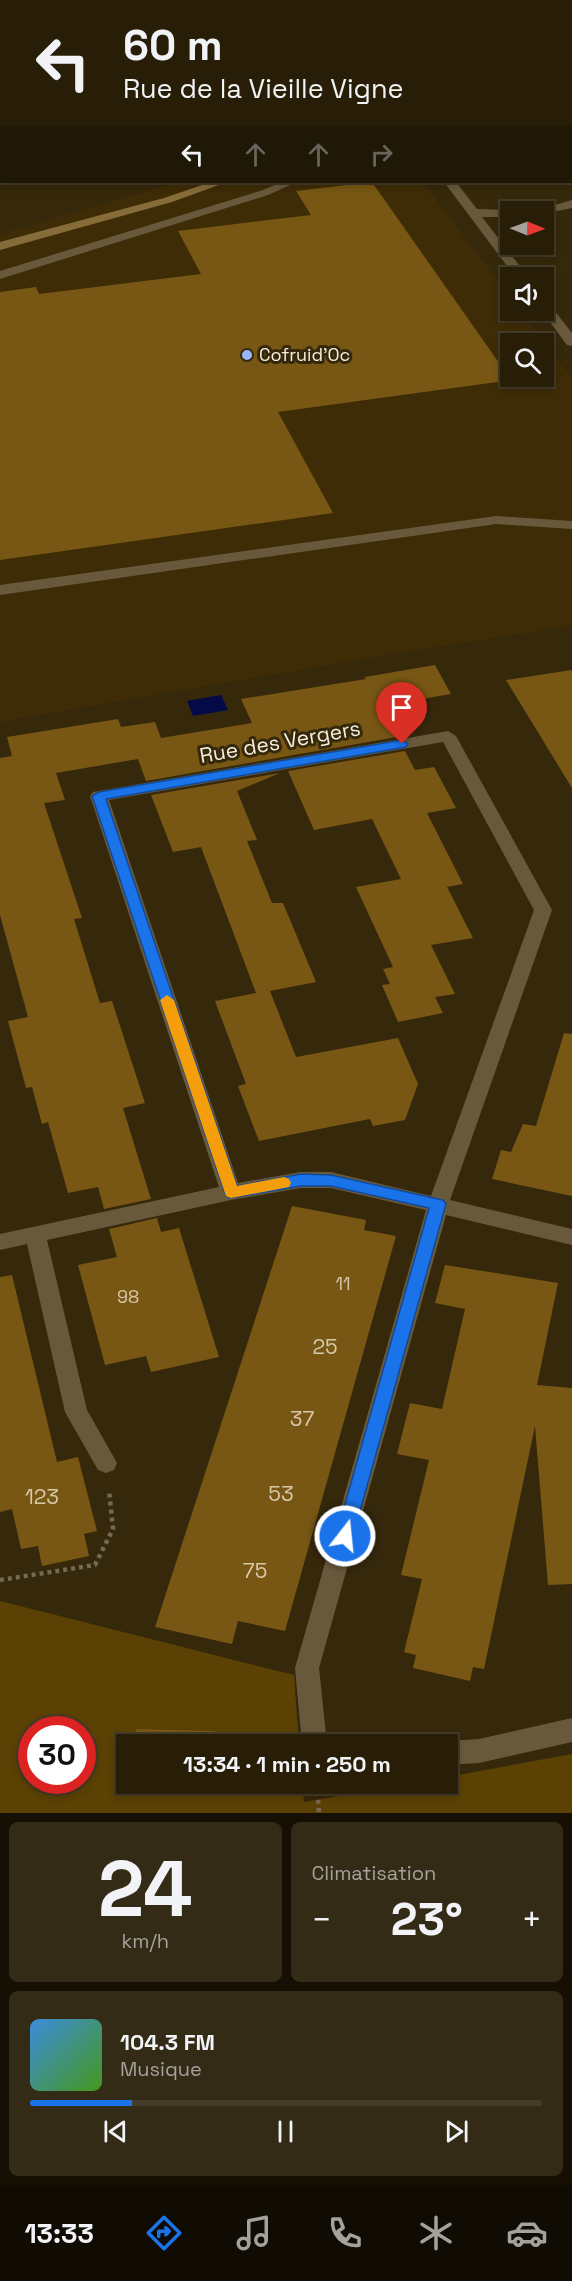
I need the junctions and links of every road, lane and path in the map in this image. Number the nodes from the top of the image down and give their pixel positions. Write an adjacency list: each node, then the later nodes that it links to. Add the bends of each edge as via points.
1 (218, 183): 8 (street)
2 (289, 183): 10 (street)
3 (451, 183): 6 (street)
4 (572, 204): 5 (street)
5 (554, 208)
6 (474, 213): 7 (street); 9 (street)
7 (500, 213)
8 (0, 246)
9 (515, 267)
10 (0, 275)
11 (554, 318): 12 (street)
12 (572, 342)
13 (572, 525): 14 (street, via 496,520)
14 (0, 590)
15 (231, 1192): 16 (street, via 301,1180 331,1180); 16 (street, Rue des Vergers, via 99,796 448,736 543,910); 17 (street)
16 (438, 1204): 18 (street); 23 (street, via 307,1668)
17 (35, 1234): 19 (street); 20 (street, via 76,1412)
18 (572, 1237)
19 (0, 1242)
20 (106, 1463): 21 (path, via 113,1529 96,1566)
21 (0, 1580)
22 (572, 1730): 24 (street)
23 (313, 1734)
24 (458, 1753)
25 (318, 1794): 26 (path)
26 (320, 1813)

